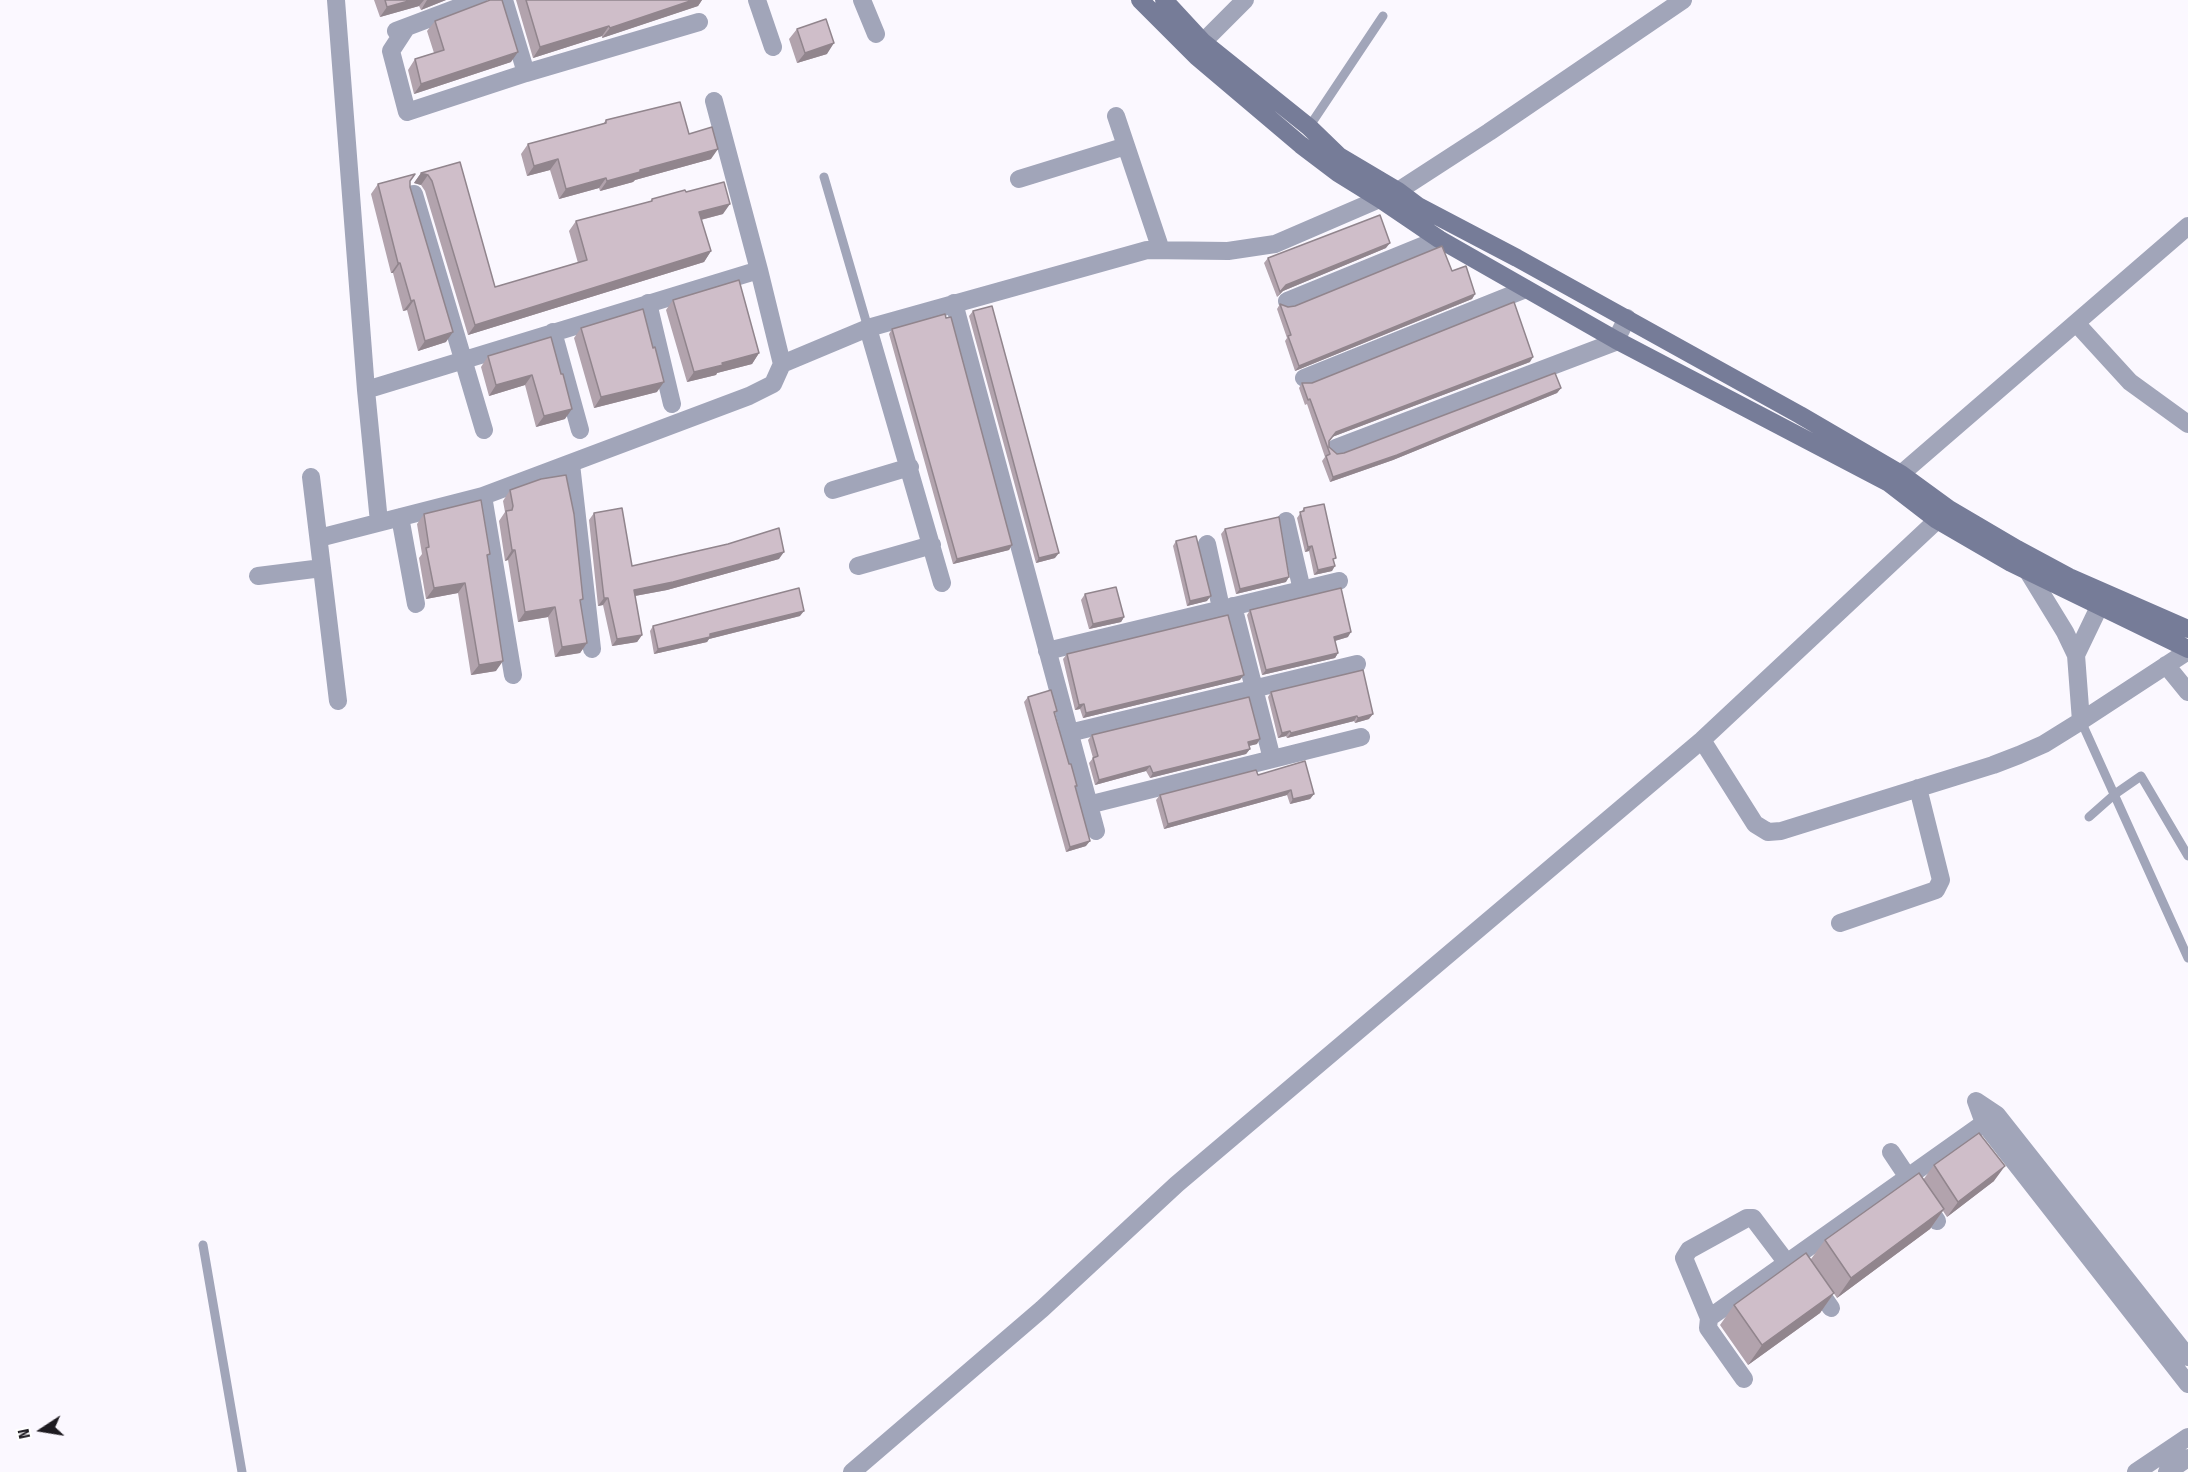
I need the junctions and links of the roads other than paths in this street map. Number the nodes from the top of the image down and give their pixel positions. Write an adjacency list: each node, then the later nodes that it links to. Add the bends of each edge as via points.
1 (336, 0): 41 (street)
2 (478, 0): 15 (street, via 397,31 391,51 407,112)
3 (504, 0): 15 (street)
4 (757, 0): 14 (street)
5 (862, 0): 12 (street)
6 (1140, 0): 24 (street, via 1197,57 1301,145)
7 (1164, 0): 13 (street)
8 (1245, 0): 13 (street)
9 (1683, 0): 22 (street)
10 (1383, 16): 18 (lane)
11 (699, 22): 15 (street)
12 (876, 34)
13 (1203, 42): 18 (street)
14 (774, 47)
15 (526, 74)
16 (714, 101): 28 (street)
17 (1116, 117): 19 (street)
18 (1309, 127): 22 (street, via 1339,156)
19 (1126, 146): 21 (street); 27 (street)
20 (824, 177): 34 (lane)
21 (1019, 179)
22 (1398, 191): 24 (street); 33 (street, via 1447,223)
23 (414, 194): 38 (street)
24 (1380, 199): 26 (street); 27 (street, via 1275,244 1228,251)
25 (2188, 226): 35 (street)
26 (1439, 239): 29 (street); 30 (street)
27 (1161, 250): 32 (street, via 1147,250)
28 (759, 270): 31 (street); 39 (street)
29 (1526, 289): 37 (street); 40 (street)
30 (1287, 302)
31 (648, 303): 36 (street); 42 (street)
32 (954, 303): 34 (street); 73 (street)
33 (1628, 318): 37 (street); 49 (street)
34 (868, 328): 39 (street); 48 (street)
35 (2080, 328): 43 (street, via 2130,382); 49 (street)
36 (553, 332): 38 (street); 45 (street)
37 (1616, 340): 46 (street); 53 (street)
38 (462, 360): 41 (street); 44 (street)
39 (782, 363): 47 (street, via 773,384 749,396)
40 (1304, 378)
41 (366, 390): 56 (street)
42 (672, 404)
43 (2188, 424)
44 (484, 430)
45 (580, 430)
46 (1336, 448)
47 (571, 464): 52 (street); 71 (street)
48 (910, 467): 51 (street); 59 (street)
49 (1901, 474): 53 (street)
50 (311, 477): 57 (street)
51 (833, 490)
52 (483, 496): 54 (street); 77 (street)
53 (1943, 514): 62 (street, via 1984,548); 70 (street, via 2069,577); 84 (street)
54 (400, 517): 56 (street); 67 (street)
55 (1286, 521): 66 (street)
56 (376, 523): 57 (street)
57 (319, 538): 61 (street)
58 (1207, 544): 69 (street)
59 (932, 545): 60 (street); 65 (street)
60 (858, 566)
61 (322, 568): 63 (street); 80 (street)
62 (2027, 570): 68 (street); 74 (street)
63 (258, 576)
64 (1339, 581): 66 (street)
65 (942, 584)
66 (1302, 590): 69 (street)
67 (416, 604)
68 (2100, 605): 72 (street); 74 (street)
69 (1227, 607): 73 (street); 78 (street)
70 (2188, 629)
71 (592, 649)
72 (2188, 650): 76 (street)
73 (1047, 651): 82 (street)
74 (2076, 655): 81 (street)
75 (1357, 664): 78 (street)
76 (2166, 665): 79 (street); 81 (street)
77 (513, 675)
78 (1254, 689): 82 (street); 85 (street)
79 (2188, 692)
80 (338, 701)
81 (2080, 721): 86 (street, via 2019,755); 87 (lane)
82 (1069, 733): 88 (street)
83 (1361, 737): 85 (street)
84 (1702, 740): 86 (street, via 1755,824 1768,832); 108 (street, via 1177,1184 1042,1308)
85 (1272, 759): 88 (street)
86 (1918, 788): 92 (street, via 1941,880 1936,890)
87 (2115, 794): 89 (lane); 91 (lane, via 2141,776); 93 (lane)
88 (1088, 805): 90 (street)
89 (2089, 817)
90 (1096, 831)
91 (2188, 856)
92 (1840, 924)
93 (2188, 958)
94 (1984, 1123): 96 (street); 102 (street, via 1976,1101 1997,1115); 104 (street)
95 (1891, 1152): 96 (street)
96 (1907, 1178): 97 (street); 99 (street)
97 (1937, 1221)
98 (203, 1245): 107 (lane)
99 (1791, 1260): 100 (street); 101 (street); 101 (street, via 1754,1218 1747,1218 1689,1250 1684,1258)
100 (1831, 1308)
101 (1708, 1318): 103 (street, via 1708,1328)
102 (2188, 1357)
103 (1744, 1379)
104 (2188, 1384)
105 (2188, 1437): 109 (street)
106 (2188, 1458): 110 (street)
107 (242, 1472)
108 (852, 1472)
109 (2136, 1472)
110 (2167, 1472)

